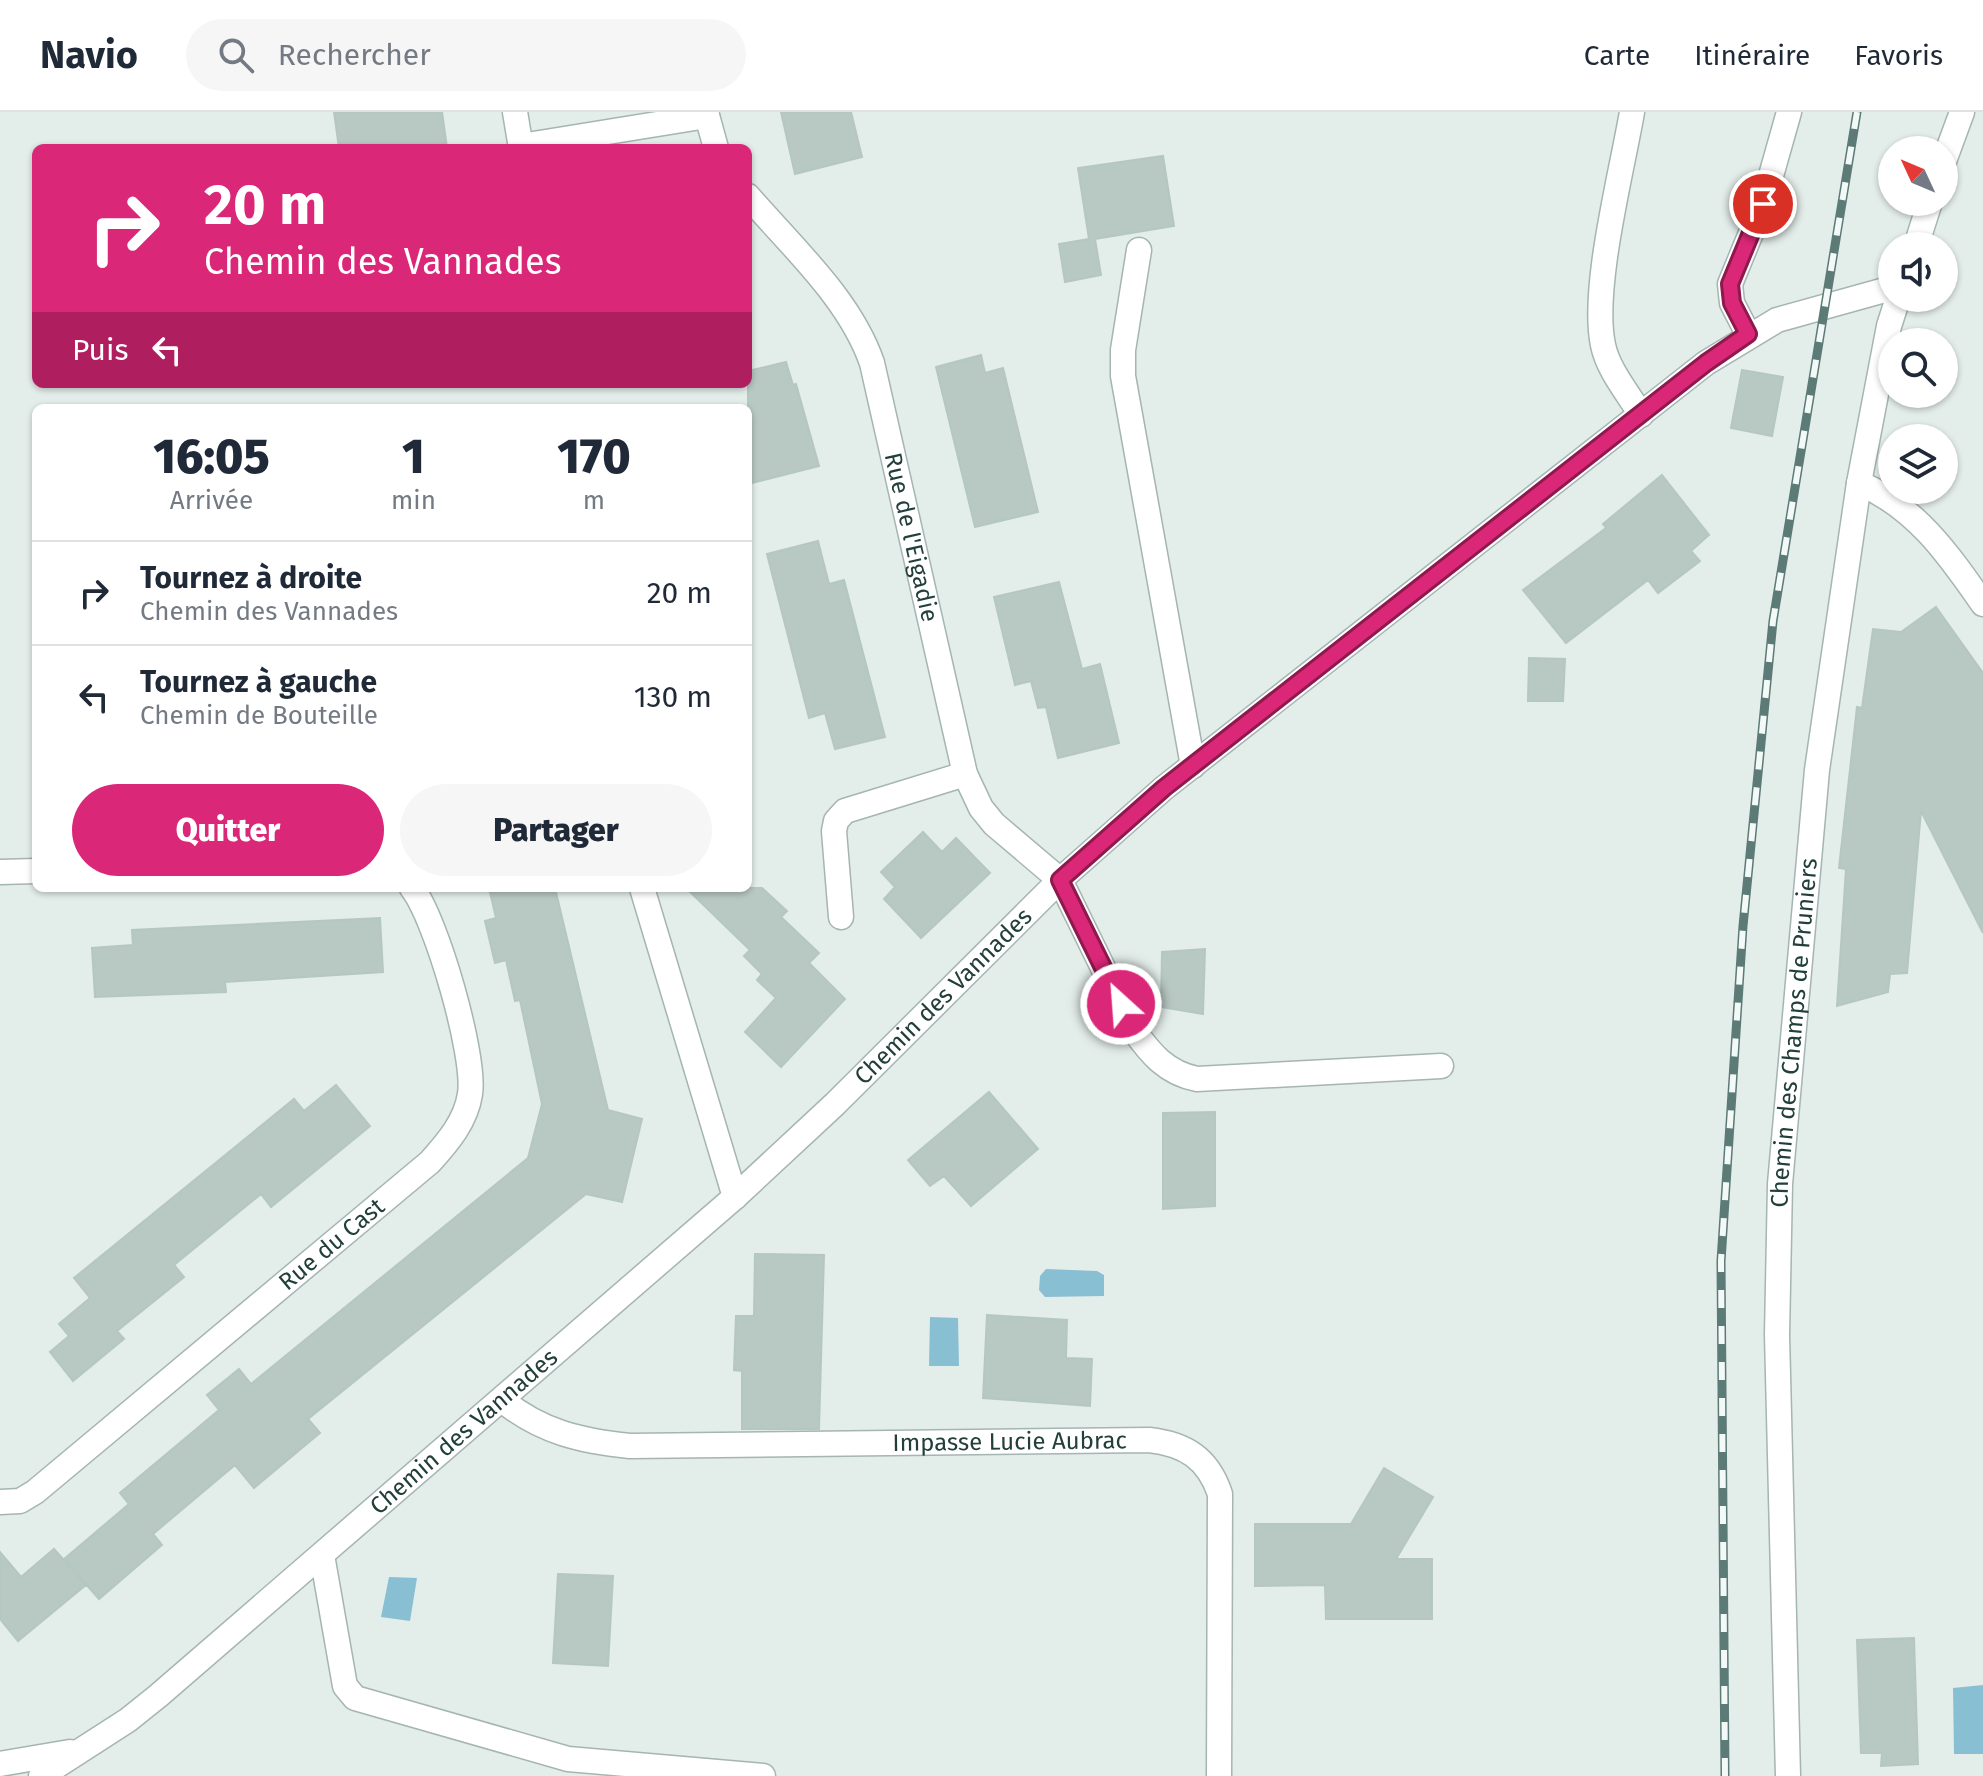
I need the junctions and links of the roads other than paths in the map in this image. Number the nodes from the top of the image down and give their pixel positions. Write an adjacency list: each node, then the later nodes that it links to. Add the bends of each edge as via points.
1 (515, 112): 7 (street)
2 (1632, 112): 15 (street, via 1607,255 1601,332 1609,362)
3 (1789, 112): 14 (street, via 1763,204 1730,284 1732,303)
4 (1962, 112): 6 (street)
5 (707, 114): 8 (street); 9 (street)
6 (1953, 136)
7 (520, 144)
8 (538, 144)
9 (715, 144)
10 (752, 201): 19 (street, Rue de l'Eigadie, via 863,336)
11 (1139, 250): 18 (street, via 1123,376)
12 (1878, 291): 14 (street, Chemin des Vannades, via 1777,320)
13 (1894, 312): 16 (street, Chemin des Champs de Pruniers)
14 (1748, 334): 15 (street, Chemin des Vannades)
15 (1641, 415): 18 (street, Chemin des Vannades)
16 (1859, 483): 17 (street, via 1881,492 1924,527); 36 (street, Chemin des Champs de Pruniers, via 1817,770 1780,1184 1777,1335)
17 (1983, 604)
18 (1193, 766): 22 (street, Chemin des Vannades)
19 (965, 774): 22 (street, Rue de l'Eigadie, via 994,824); 25 (street, via 845,811 834,831)
20 (32, 871): 21 (street)
21 (0, 872)
22 (1060, 880): 26 (street, via 1133,1029 1155,1057 1180,1076); 27 (street, Chemin des Vannades)
23 (414, 892): 29 (street, Rue du Cast, via 430,920 471,1072 468,1101 447,1143 35,1492 20,1501)
24 (643, 892): 27 (street)
25 (841, 917)
26 (1441, 1066)
27 (735, 1197): 28 (street, Chemin des Vannades)
28 (502, 1400): 30 (street, Chemin des Vannades); 35 (street, Impasse Lucie Aubrac, via 553,1431 630,1446 1149,1440 1186,1448 1208,1470 1220,1494)
29 (0, 1502)
30 (322, 1555): 31 (street, Chemin des Vannades, via 137,1713); 34 (street, via 345,1686 355,1698 568,1759)
31 (80, 1750): 32 (street, Chemin des Vannades); 33 (street, Chemin des Vannades)
32 (0, 1764)
33 (41, 1776)
34 (763, 1776)
35 (1219, 1776)
36 (1788, 1776)

